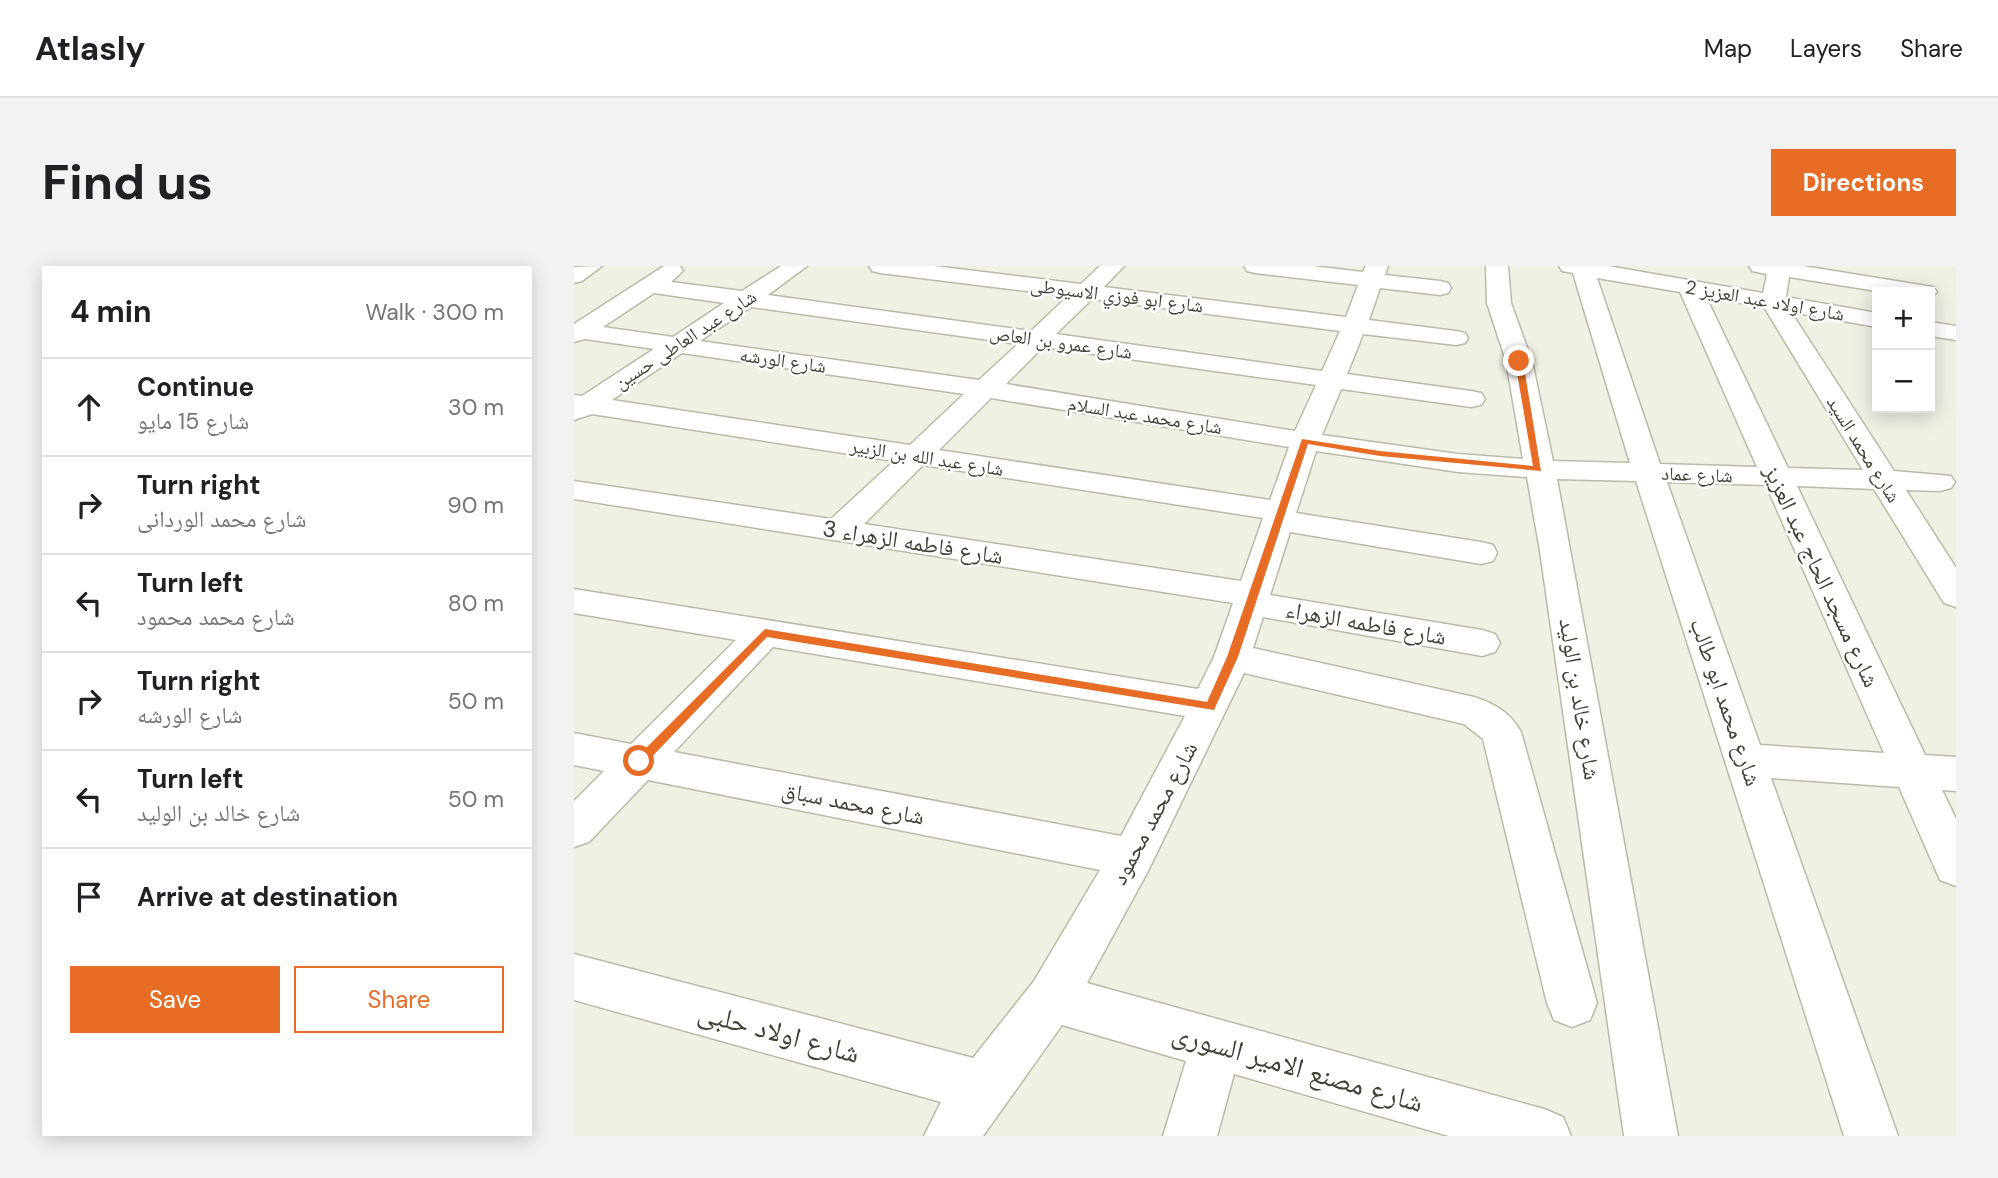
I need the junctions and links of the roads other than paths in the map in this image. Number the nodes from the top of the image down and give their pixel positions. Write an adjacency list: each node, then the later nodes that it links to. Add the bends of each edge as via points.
1 (591, 266): 11 (street)
2 (680, 266): 12 (street)
3 (796, 266): 17 (street, شارع عبد العاطى حسين)
4 (880, 266): 16 (street, شارع ابو فوزي الاسيوطى)
5 (1113, 266): 16 (street)
6 (1255, 266): 10 (street)
7 (1497, 266): 33 (street, شارع خالد بن الوليد, via 1499,303 1519,361)
8 (1577, 267): 13 (street, شارع اولاد عبد العزيز 2); 34 (street, شارع محمد ابو طالب)
9 (1770, 267): 14 (street); 18 (street)
10 (1374, 273): 15 (street); 20 (street, شارع محمد محمود)
11 (574, 276)
12 (652, 286): 17 (street, شارع عمرو بن العاص); 21 (street)
13 (1689, 286): 18 (street, شارع اولاد عبد العزيز 2); 35 (street, شارع مسجد الحاج عبد العزيز)
14 (1895, 287)
15 (1440, 288)
16 (1089, 291): 20 (street, شارع ابو فوزي الاسيوطى); 25 (street)
17 (746, 299): 25 (street, شارع عمرو بن العاص); 26 (street, شارع عبد العاطى حسين)
18 (1773, 303): 19 (street, شارع اولاد عبد العزيز 2); 36 (street, شارع محمد السيد)
19 (1872, 319)
20 (1354, 327): 24 (street, شارع ابو فوزي الاسيوطى); 27 (street, شارع محمد محمود)
21 (579, 329): 26 (street, شارع الورشه)
22 (1935, 330): 23 (street)
23 (1956, 333)
24 (1455, 338)
25 (1038, 339): 27 (street, شارع عمرو بن العاص); 28 (street)
26 (676, 345): 28 (street, شارع الورشه); 30 (street, شارع عبد العاطى حسين)
27 (1331, 380): 29 (street, شارع عمرو بن العاص); 31 (street, شارع محمد محمود)
28 (985, 389): 31 (street, شارع محمد عبد السلام); 32 (street)
29 (1471, 399)
30 (578, 407): 32 (street, شارع عبد الله بن الزبير)
31 (1305, 441): 33 (street); 39 (street, شارع محمد محمود)
32 (915, 455): 39 (street, شارع عبد الله بن الزبير); 40 (street)
33 (1538, 469): 34 (street, شارع عماد); 66 (street, شارع خالد بن الوليد, via 1556,551)
34 (1648, 472): 35 (street, شارع عماد); 50 (street, شارع محمد ابو طالب)
35 (1777, 477): 36 (street, شارع عماد); 52 (street, شارع مسجد الحاج عبد العزيز)
36 (1885, 480): 37 (street, شارع عماد); 42 (street, شارع محمد السيد)
37 (1940, 482)
38 (574, 490): 40 (street, شارع فاطمه الزهراء 3)
39 (1278, 515): 41 (street, شارع عبد الله بن الزبير); 43 (street, شارع محمد محمود)
40 (839, 530): 43 (street, شارع فاطمه الزهراء 3)
41 (1481, 553)
42 (1956, 595)
43 (1251, 599): 46 (street, شارع فاطمه الزهراء); 47 (street, شارع محمد محمود)
44 (574, 601): 45 (street)
45 (765, 633): 48 (street); 51 (street)
46 (1482, 643)
47 (1233, 657): 48 (street, شارع محمد محمود); 59 (street, via 1474,712 1501,732)
48 (1210, 706): 55 (street, شارع محمد محمود)
49 (574, 749): 51 (street, شارع محمد سباق)
50 (1745, 760): 52 (street); 67 (street, شارع محمد ابو طالب)
51 (639, 761): 54 (street); 55 (street, شارع محمد سباق)
52 (1912, 770): 53 (street); 56 (street, شارع مسجد الحاج عبد العزيز)
53 (1956, 774)
54 (574, 829)
55 (1132, 857): 58 (street, شارع محمد محمود)
56 (1956, 866)
57 (574, 977): 61 (street, شارع اولاد حلبى)
58 (1052, 998): 60 (street, شارع مصنع الامير السورى); 61 (street, شارع محمد محمود)
59 (1572, 1003)
60 (1216, 1044): 62 (street, شارع مصنع الامير السورى); 64 (street)
61 (983, 1087): 63 (street, شارع محمد محمود)
62 (1457, 1124): 65 (street, شارع مصنع الامير السورى)
63 (951, 1136)
64 (1190, 1136)
65 (1544, 1136)
66 (1651, 1136)
67 (1871, 1136)

